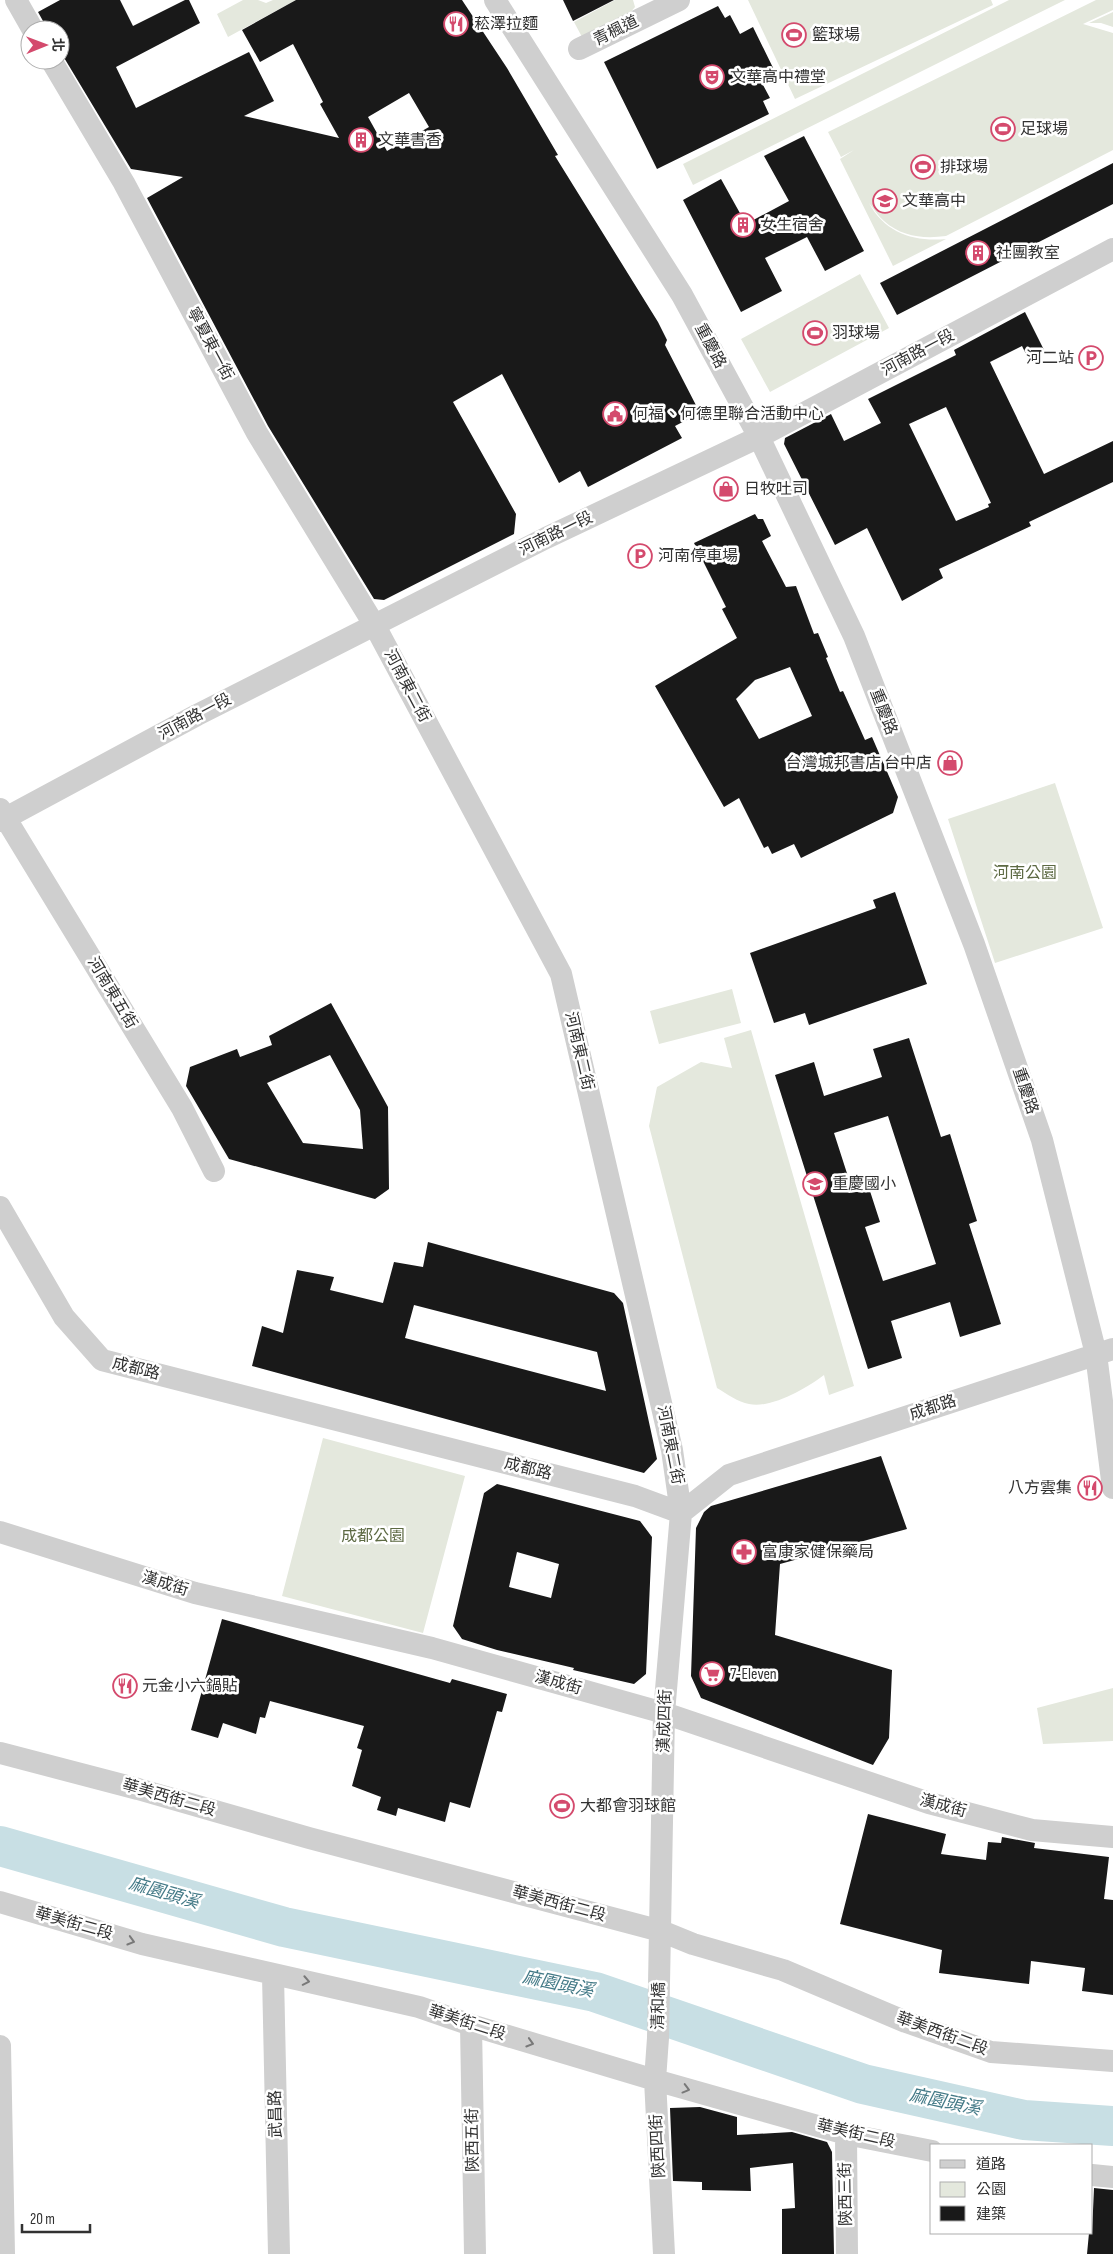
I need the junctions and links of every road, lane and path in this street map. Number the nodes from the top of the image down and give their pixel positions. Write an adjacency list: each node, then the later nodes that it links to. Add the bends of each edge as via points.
1 (16, 0): 4 (street)
2 (495, 0): 8 (street, 重慶路, via 682,295)
3 (679, 0): 5 (street, 青楓道)
4 (27, 20)
5 (579, 49)
6 (57, 70): 9 (street, 寧夏東一街, via 124,183 258,433)
7 (1113, 249): 8 (street, 河南路一段)
8 (759, 437): 9 (street, 河南路一段, via 546,538); 13 (street, 重慶路, via 854,636 974,944 1042,1140 1076,1282)
9 (375, 626): 10 (street, 河南路一段); 15 (street, 河南東二街, via 561,974 668,1430)
10 (2, 816): 11 (street, 河南東五街, via 182,1108)
11 (214, 1171)
12 (0, 1207): 15 (street, 成都路, via 64,1317 102,1360 635,1496)
13 (1104, 1351): 14 (street, 重慶路); 15 (street, 成都路, via 729,1475)
14 (1113, 1488)
15 (681, 1513): 17 (street, 漢成四街)
16 (0, 1532): 17 (street, 漢成街, via 195,1593 432,1648)
17 (664, 1714): 19 (street, 漢成街, via 929,1804 1032,1830); 21 (street, 漢成四街)
18 (0, 1753): 21 (street, 華美西街二段)
19 (1113, 1836)
20 (0, 1902): 22 (street, 華美街二段, one-way to 22, via 142,1944)
21 (661, 1931): 24 (street, 清和橋); 26 (street, 華美西街二段, via 693,1944 782,1970 906,2022 991,2052)
22 (273, 1975): 23 (street, 華美街二段, one-way to 23, via 419,2007); 33 (street, 武昌路)
23 (470, 2025): 27 (street, 華美街二段, one-way to 27); 34 (street, 陝西五街)
24 (658, 2038): 27 (street, 陝西四街)
25 (0, 2046): 32 (street)
26 (1113, 2062)
27 (655, 2080): 28 (street, 華美街二段, one-way to 28); 35 (street, 陝西四街)
28 (846, 2134): 29 (street, 華美街二段); 36 (street, 陝西三街)
29 (930, 2151)
30 (1093, 2175): 31 (street)
31 (1113, 2178)
32 (4, 2254)
33 (279, 2254)
34 (474, 2254)
35 (664, 2254)
36 (847, 2254)

